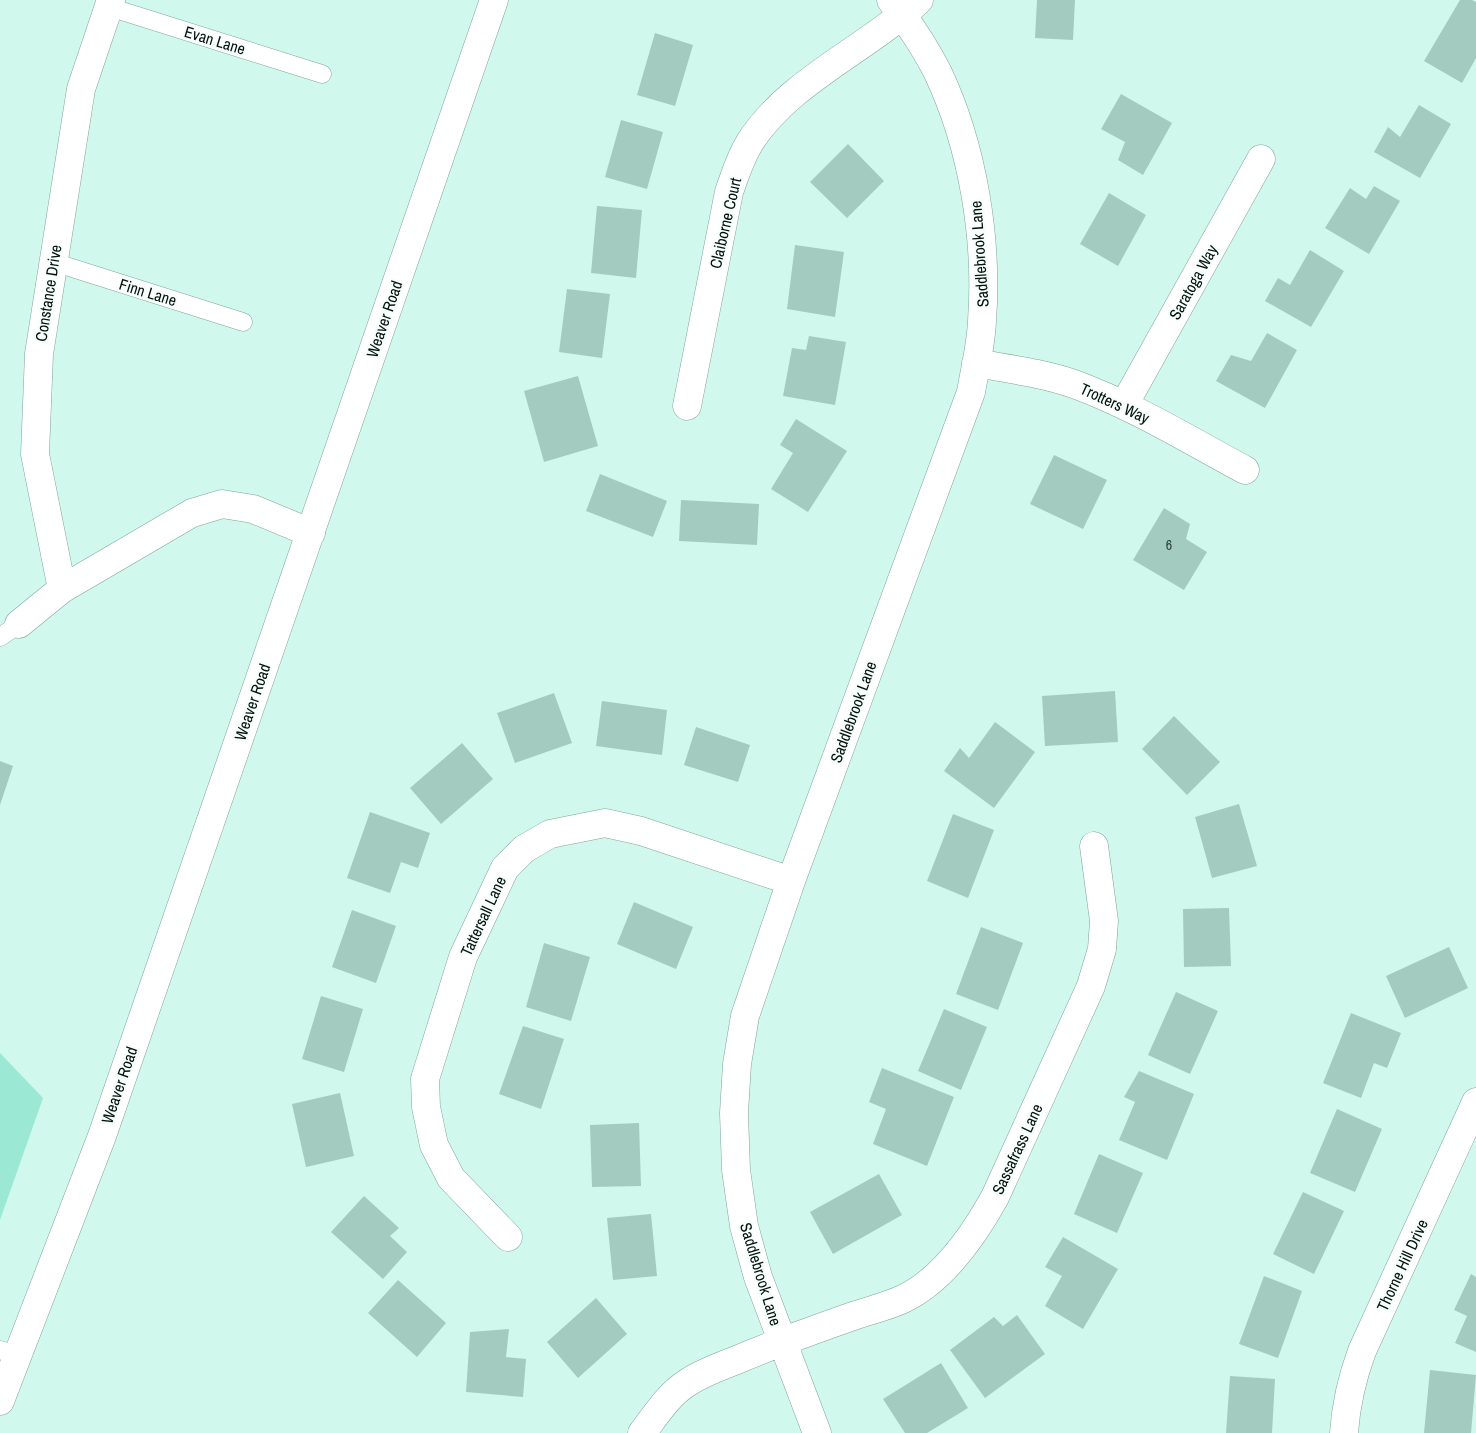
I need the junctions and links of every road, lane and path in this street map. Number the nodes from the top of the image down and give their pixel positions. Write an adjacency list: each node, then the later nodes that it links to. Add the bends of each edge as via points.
1 (494, 0): 12 (street, Weaver Road)
2 (110, 3): 4 (lane, Evan Lane); 6 (street, Constance Drive, via 81,89)
3 (904, 5): 8 (street, Saddlebrook Lane, via 954,116 973,184 984,282); 10 (street, Claiborne Court, via 775,110 750,142 729,192)
4 (322, 74)
5 (1261, 159): 9 (street, Saratoga Way)
6 (53, 262): 7 (lane, Finn Lane); 13 (street, Constance Drive, via 39,354 35,454)
7 (243, 322)
8 (976, 363): 9 (street, Trotters Way, via 1064,381); 16 (street, Saddlebrook Lane, via 970,392)
9 (1124, 405): 11 (street, Trotters Way)
10 (687, 406)
11 (1245, 470)
12 (310, 533): 13 (street, via 253,509 222,504 192,513); 20 (street, Weaver Road, via 102,1136)
13 (62, 589): 14 (street)
14 (9, 630)
15 (1094, 846): 19 (street, Sassafrass Lane, via 1104,921 1100,958 1091,986 980,1224 946,1267 903,1299)
16 (791, 881): 18 (street, Tattersall Lane, via 641,831 605,823 550,834 524,848 505,868 463,957 425,1079 426,1107 434,1145 451,1178); 19 (street, Saddlebrook Lane, via 745,1016 734,1113 736,1170 744,1226 758,1277)
17 (1476, 1102): 24 (street, Thorne Hill Drive, via 1362,1351 1346,1407)
18 (508, 1237)
19 (782, 1341): 22 (street, Sassafrass Lane, via 687,1383 667,1400); 23 (street, Saddlebrook Lane)
20 (9, 1353): 21 (street, Weaver Road)
21 (0, 1399)
22 (642, 1433)
23 (817, 1433)
24 (1344, 1433)

